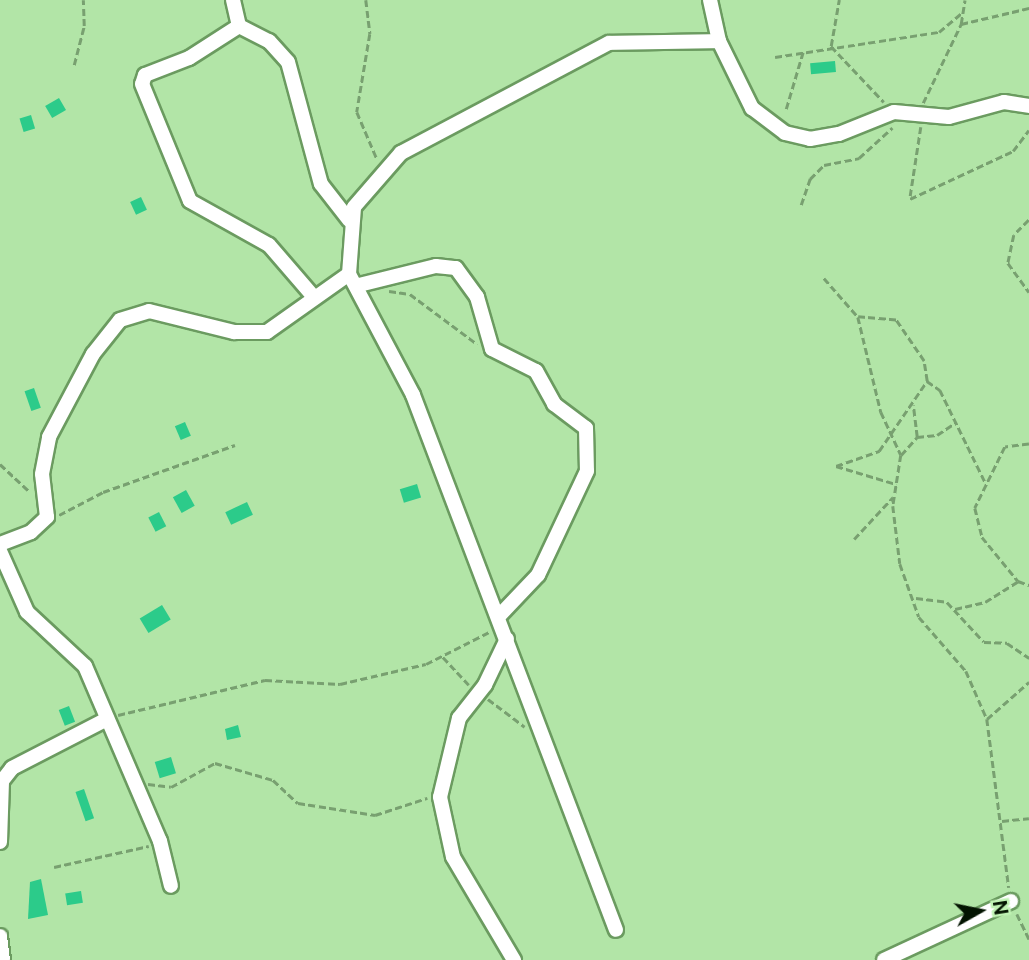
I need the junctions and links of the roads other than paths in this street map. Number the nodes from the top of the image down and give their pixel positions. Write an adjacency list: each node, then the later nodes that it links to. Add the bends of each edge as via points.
1 (233, 0): 3 (street)
2 (710, 0): 4 (street)
3 (239, 26): 6 (street, via 269,41 288,62 321,184); 8 (street, via 189,58 145,75 142,84 190,201 269,244)
4 (719, 41): 5 (street, via 752,108 785,133 810,139 839,134 894,112 949,117 1004,102); 6 (street, via 609,43 381,169)
5 (1029, 106)
6 (349, 219): 7 (street)
7 (360, 280): 8 (street); 11 (street, via 413,395); 11 (street, via 436,266 456,268 477,297 492,349 536,371 559,410 581,420 588,448 587,471 545,563)
8 (313, 296): 9 (street, via 281,325 256,333 149,310 120,320 93,354 49,437 42,474 47,517 31,532)
9 (0, 544)
10 (0, 551): 13 (street, via 27,612 85,666)
11 (502, 618): 12 (street)
12 (507, 639): 17 (street); 20 (street, via 485,685 458,718 440,797 453,857)
13 (107, 719): 14 (street, via 12,768 2,781); 15 (street, via 160,841)
14 (0, 842)
15 (171, 886)
16 (1011, 901): 21 (street)
17 (616, 930)
18 (0, 936): 19 (street)
19 (3, 960)
20 (514, 960)
21 (884, 960)

